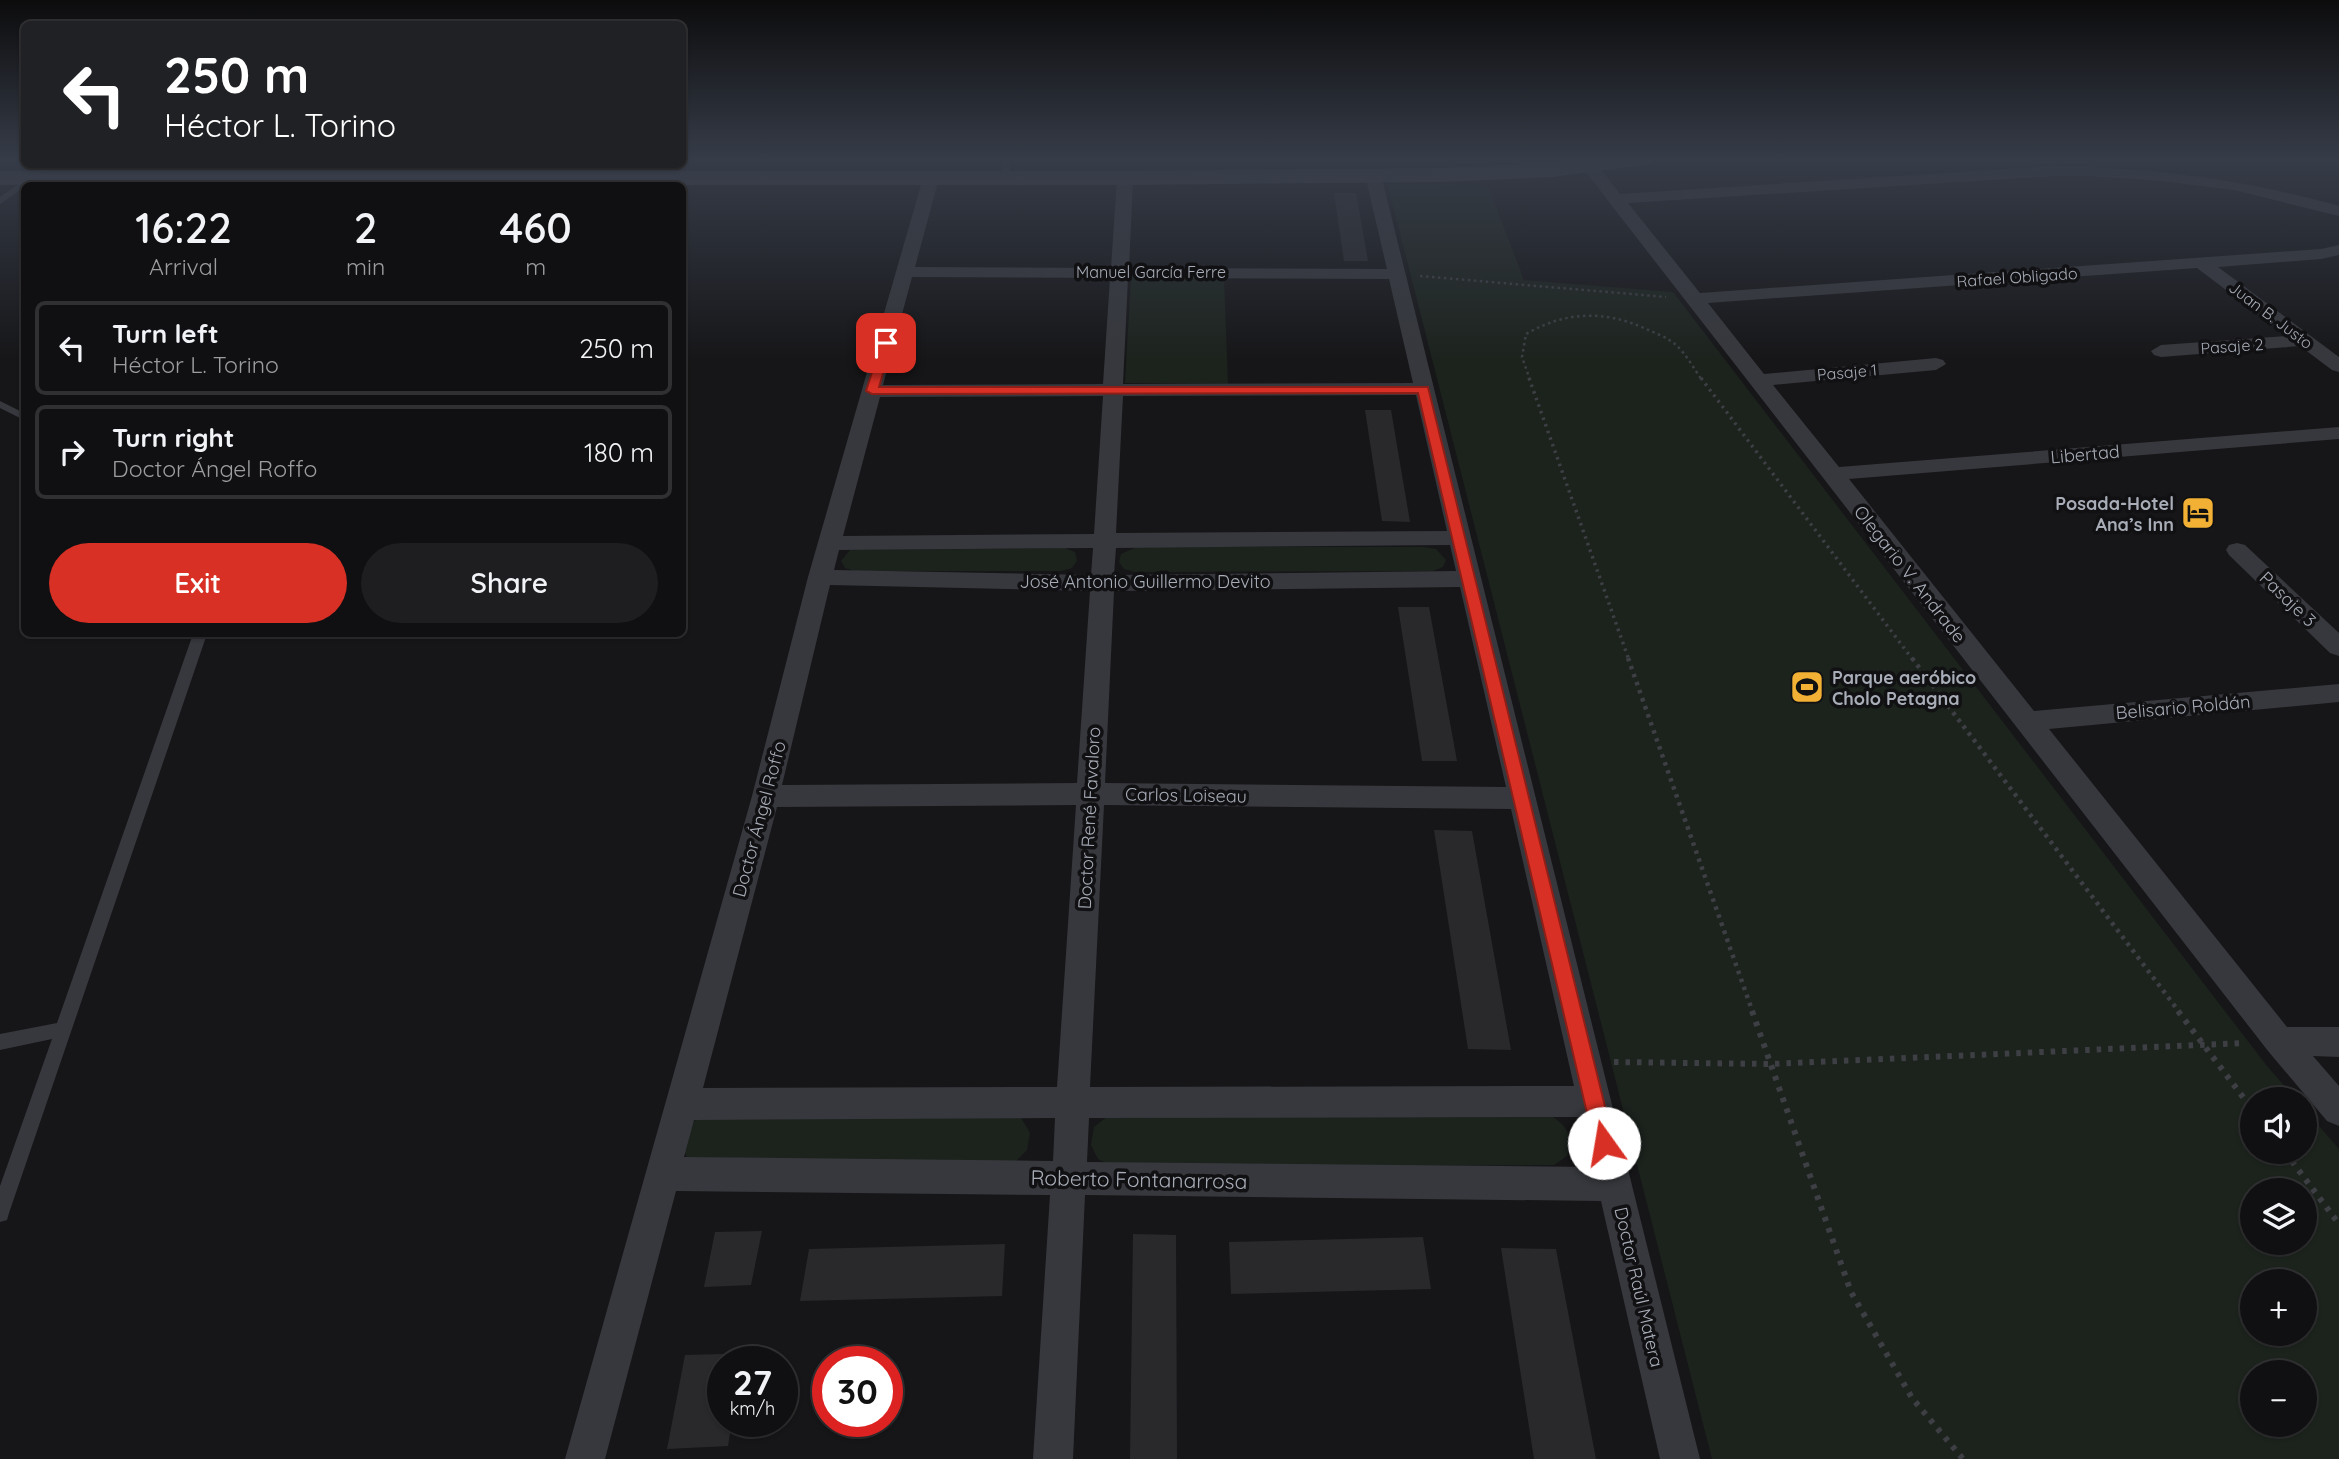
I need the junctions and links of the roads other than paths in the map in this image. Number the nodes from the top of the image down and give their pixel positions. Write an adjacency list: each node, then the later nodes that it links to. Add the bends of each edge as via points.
1 (918, 226): 8 (street, Doctor Ángel Roffo)
2 (1122, 226): 7 (street, Doctor René Favaloro)
3 (1385, 226): 9 (street, Doctor Raúl Matera)
4 (1636, 226): 10 (street, Olegario V. Andrade)
5 (2339, 250): 6 (street, Rafael Obligado)
6 (2203, 264): 10 (street, Rafael Obligado); 11 (street, Juan B. Justo)
7 (1119, 271): 8 (street, Manuel García Ferre); 9 (street, Manuel García Ferre); 18 (street, Doctor René Favaloro)
8 (906, 272): 17 (street, Doctor Ángel Roffo)
9 (1396, 274): 16 (street, Doctor Raúl Matera)
10 (1694, 299): 15 (street, Olegario V. Andrade)
11 (2304, 340): 12 (street, Pasaje 2); 14 (street, Juan B. Justo)
12 (2161, 351)
13 (1936, 364): 15 (street, Pasaje 1)
14 (2339, 366)
15 (1758, 380): 22 (street, Olegario V. Andrade)
16 (1424, 389): 18 (street); 23 (street, Doctor Raúl Matera)
17 (872, 391): 18 (street); 25 (street, Doctor Ángel Roffo)
18 (1112, 391): 24 (street, Doctor René Favaloro)
19 (0, 404): 20 (lane)
20 (21, 415)
21 (2339, 433): 22 (street, Libertad)
22 (1832, 474): 33 (street, Olegario V. Andrade)
23 (1459, 538): 24 (street); 28 (street, Doctor Raúl Matera)
24 (1104, 541): 25 (street); 29 (street, Doctor René Favaloro)
25 (830, 543): 27 (street, Doctor Ángel Roffo)
26 (2238, 550): 31 (street, Pasaje 3)
27 (820, 577): 29 (street, José Antonio Guillermo Devito); 35 (street, Doctor Ángel Roffo)
28 (1469, 579): 29 (street, José Antonio Guillermo Devito); 36 (street, Doctor Raúl Matera)
29 (1102, 583): 34 (street, Doctor René Favaloro)
30 (199, 637): 37 (lane)
31 (2339, 647)
32 (2339, 693): 33 (street, Belisario Roldán)
33 (2026, 721): 38 (street, Olegario V. Andrade)
34 (1090, 794): 35 (street, Carlos Loiseau); 36 (street, Carlos Loiseau); 42 (street, Doctor René Favaloro)
35 (766, 796): 43 (street, Doctor Ángel Roffo)
36 (1521, 798): 41 (street, Doctor Raúl Matera)
37 (63, 1029): 39 (lane); 48 (lane)
38 (2279, 1041): 40 (street); 44 (street, Olegario V. Andrade)
39 (0, 1042)
40 (2339, 1042)
41 (1594, 1101): 42 (street); 47 (street, Doctor Raúl Matera)
42 (1073, 1103): 43 (street); 46 (street, Doctor René Favaloro)
43 (682, 1104): 45 (street, Doctor Ángel Roffo)
44 (2339, 1110)
45 (663, 1174): 46 (street, Roberto Fontanarrosa); 49 (street, Doctor Ángel Roffo)
46 (1069, 1178): 47 (street, Roberto Fontanarrosa); 50 (street, Doctor René Favaloro)
47 (1614, 1184): 51 (street, Doctor Raúl Matera)
48 (0, 1213)
49 (585, 1459)
50 (1053, 1459)
51 (1680, 1459)

